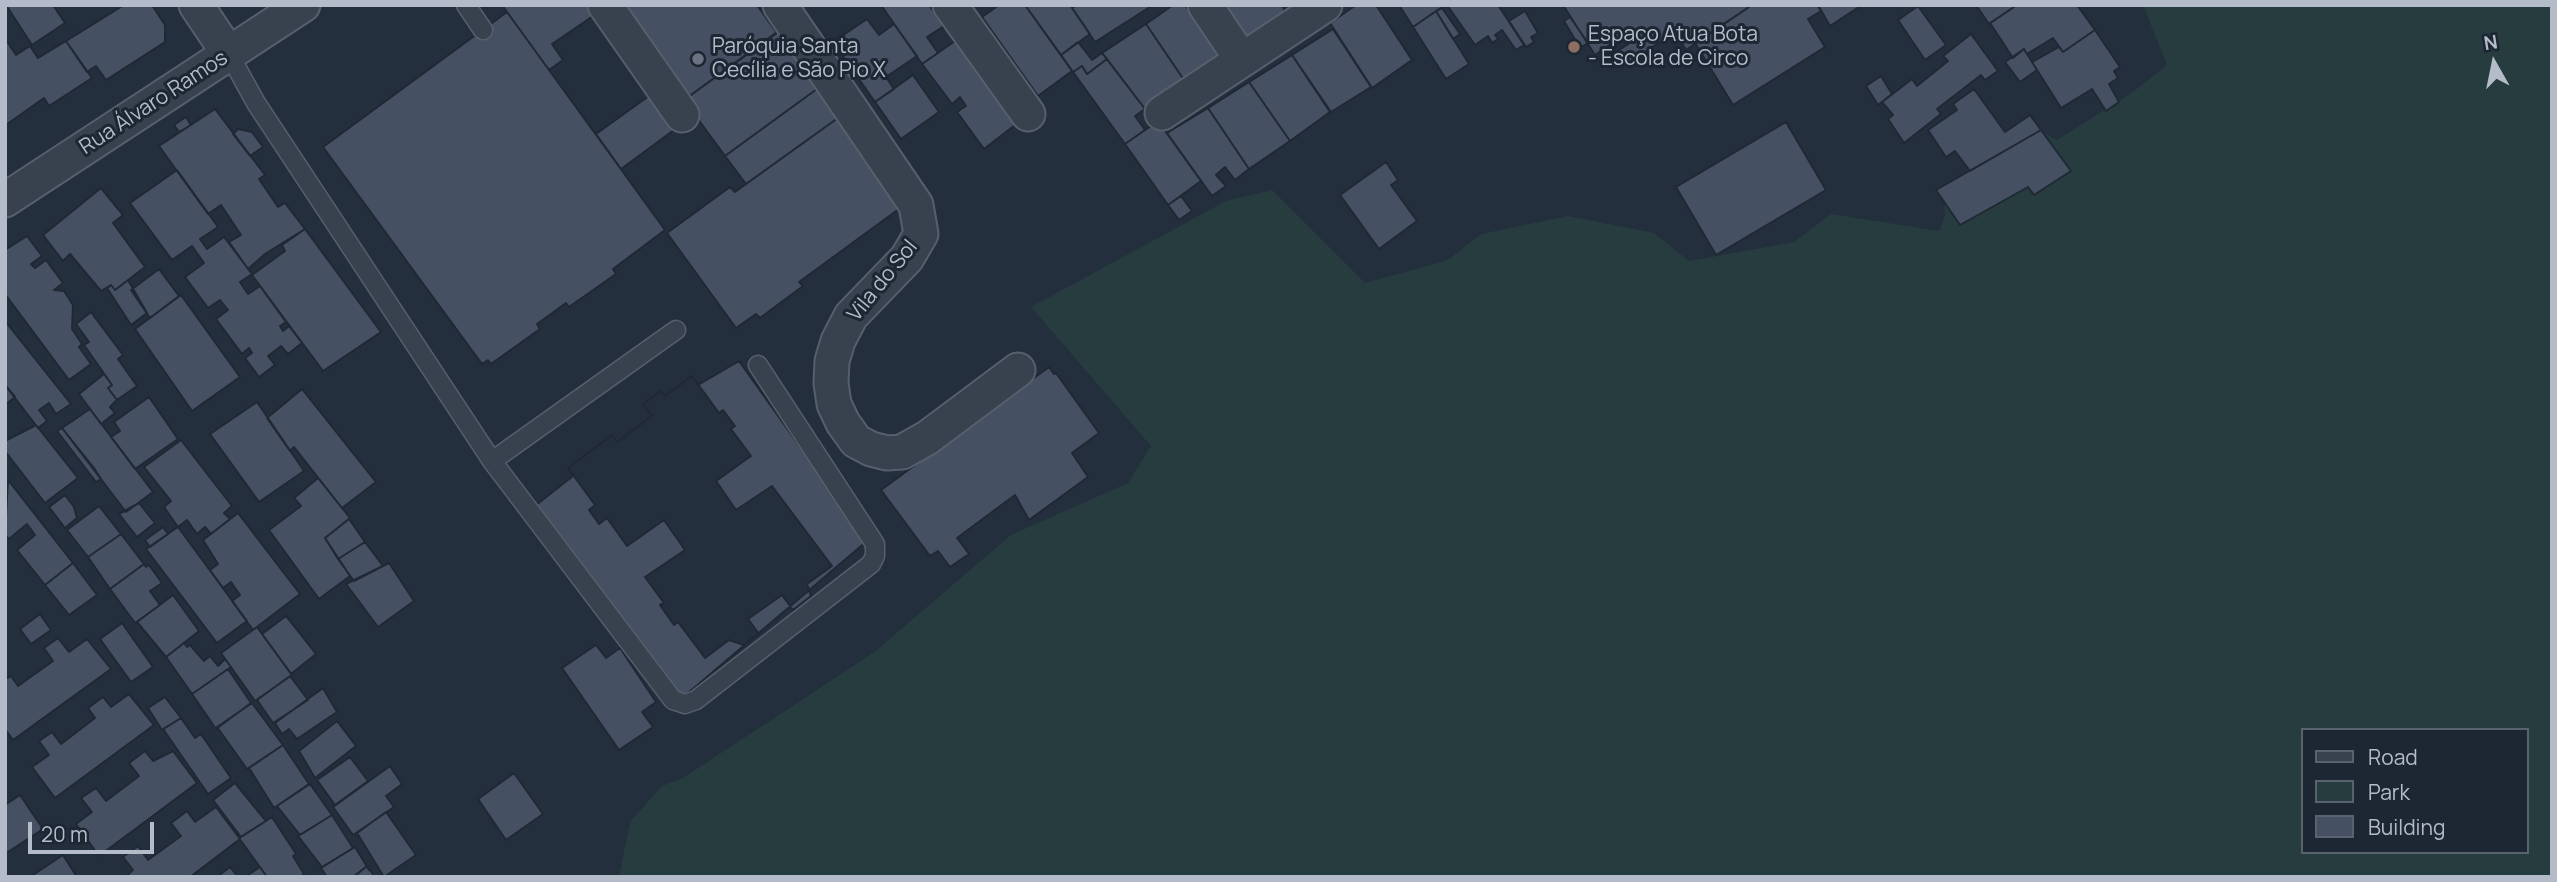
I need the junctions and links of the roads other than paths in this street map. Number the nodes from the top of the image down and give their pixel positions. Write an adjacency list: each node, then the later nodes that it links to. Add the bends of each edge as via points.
1 (196, 5): 10 (street)
2 (303, 5): 10 (street, Rua Álvaro Ramos)
3 (466, 5): 9 (lane)
4 (605, 5): 14 (street)
5 (780, 5): 18 (street, Vila do Sol, via 916,205 921,234 907,258 851,316 838,341 831,383 843,423 856,441 871,449 902,452 927,439)
6 (950, 5): 12 (street)
7 (1205, 5): 11 (street)
8 (1325, 5): 11 (street)
9 (483, 30)
10 (229, 54): 15 (street, Rua Álvaro Ramos); 19 (lane, via 256,103)
11 (1242, 60): 13 (street)
12 (1028, 114)
13 (1162, 114)
14 (682, 115)
15 (5, 200)
16 (676, 330): 19 (lane)
17 (758, 365): 19 (lane, via 875,544 876,556 872,564 685,704 673,701)
18 (1018, 370)
19 (492, 461)

